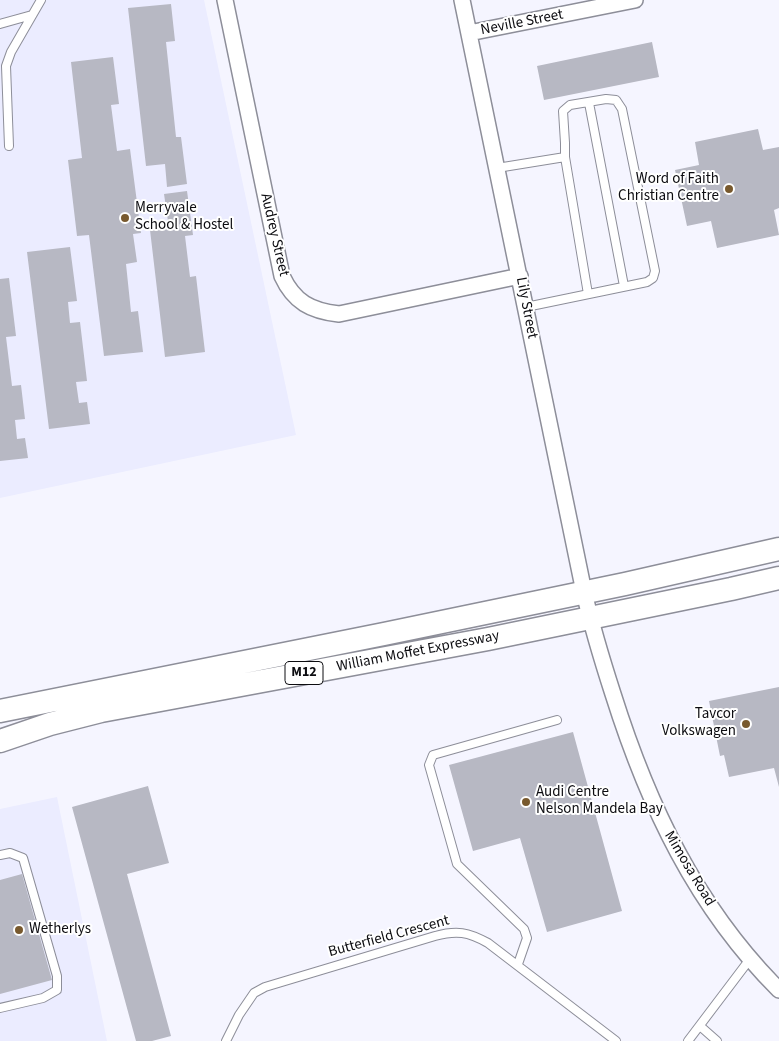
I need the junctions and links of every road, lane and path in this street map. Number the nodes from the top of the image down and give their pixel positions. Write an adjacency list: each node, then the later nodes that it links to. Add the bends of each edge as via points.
1 (40, 0): 5 (lane)
2 (225, 0): 12 (street, Audrey Street, via 282,276 288,290 299,301 323,312 339,314)
3 (462, 0): 7 (street, Lily Street)
4 (634, 0): 7 (street, Neville Street)
5 (32, 15): 6 (lane); 9 (lane, via 6,66)
6 (0, 24)
7 (469, 33): 11 (street, Lily Street)
8 (588, 102): 10 (lane, via 570,105 563,111); 13 (lane); 13 (lane, via 611,99 620,104 655,271 651,281)
9 (9, 146)
10 (565, 157): 11 (lane); 14 (lane)
11 (497, 168): 12 (street, Lily Street)
12 (520, 276): 15 (street, Lily Street)
13 (624, 286): 14 (lane)
14 (588, 294): 15 (lane)
15 (526, 307): 18 (street, Lily Street)
16 (779, 549): 18 (main road, William Moffet Expressway / M12)
17 (779, 578): 19 (main road, William Moffet Expressway / M12)
18 (584, 592): 19 (street, Lily Street); 20 (main road, William Moffet Expressway / M12)
19 (590, 617): 22 (main road, William Moffet Expressway / M12, via 109,709); 25 (street, Mimosa Road, via 631,751 673,845 719,918)
20 (0, 711)
21 (557, 720): 26 (lane, via 433,755 429,765 457,864 524,929 527,938)
22 (9, 738): 23 (lane)
23 (0, 747)
24 (0, 855): 28 (lane, via 10,853 23,858 57,976 57,990 43,998)
25 (750, 959): 27 (street, Mimosa Road); 29 (lane)
26 (518, 964): 30 (lane, Butterfield Crescent, via 473,935 446,933 265,987 254,993); 31 (lane, Butterfield Crescent)
27 (779, 990)
28 (0, 1008)
29 (700, 1026): 32 (lane); 33 (lane)
30 (226, 1041)
31 (616, 1041)
32 (688, 1041)
33 (717, 1041)

